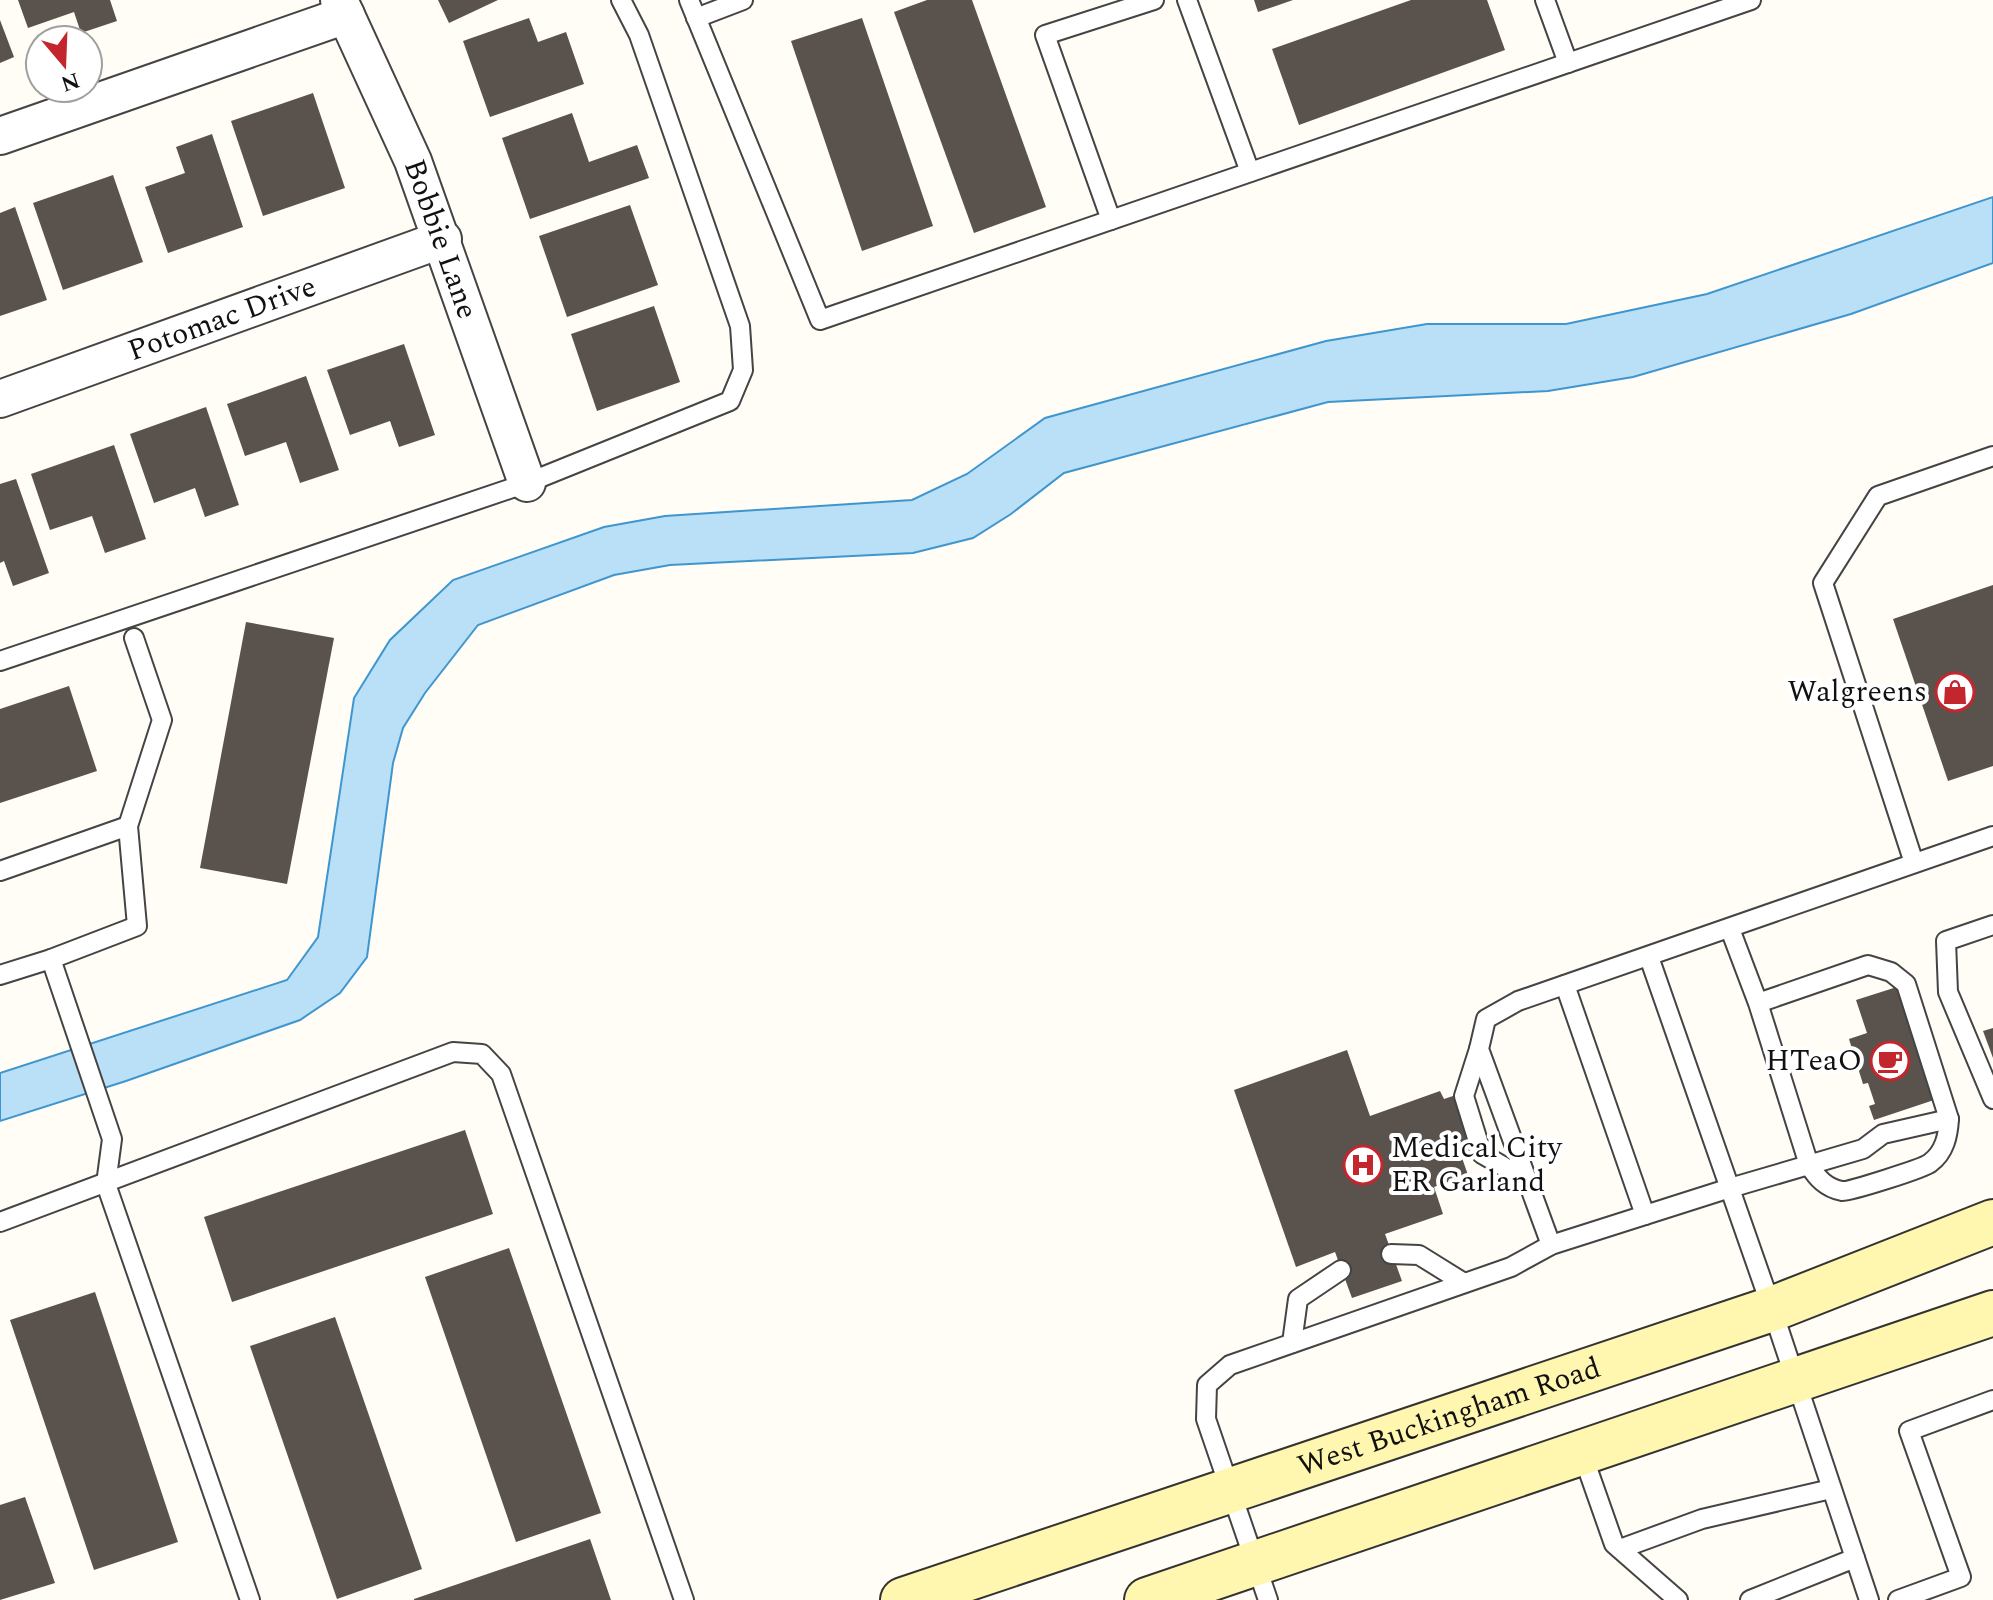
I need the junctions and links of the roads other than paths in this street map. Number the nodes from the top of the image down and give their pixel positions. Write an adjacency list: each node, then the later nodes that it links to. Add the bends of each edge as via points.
1 (621, 0): 17 (lane, via 639,35 740,326 743,370 730,401)
2 (743, 0): 9 (lane)
3 (1154, 0): 13 (lane, via 1045,35)
4 (1187, 0): 12 (lane)
5 (1545, 0): 10 (lane)
6 (1751, 0): 8 (lane)
7 (342, 7): 11 (street); 14 (street, Bobbie Lane)
8 (1702, 8): 10 (lane)
9 (693, 9): 13 (lane, via 820,320)
10 (1568, 63): 12 (lane)
11 (0, 136)
12 (1250, 172): 13 (lane)
13 (1111, 220)
14 (443, 239): 15 (street, Potomac Drive); 17 (street, Bobbie Lane)
15 (0, 399)
16 (1993, 456): 22 (lane, via 1878,496 1823,583)
17 (527, 483): 19 (lane)
18 (134, 638): 20 (lane, via 162,720)
19 (0, 661)
20 (128, 826): 23 (lane); 27 (lane, via 137,926)
21 (1993, 836): 22 (lane)
22 (1914, 863): 25 (lane)
23 (0, 871)
24 (1993, 925): 32 (lane, via 1946,941 1948,992)
25 (1730, 929): 26 (lane); 30 (lane)
26 (1649, 957): 29 (lane); 37 (lane)
27 (51, 959): 28 (lane); 36 (lane, via 112,1139)
28 (0, 975)
29 (1565, 985): 31 (lane, via 1486,1019); 38 (lane)
30 (1758, 1003): 33 (lane, via 1868,965 1891,972 1906,984); 34 (lane)
31 (1479, 1049): 35 (lane); 35 (lane, via 1464,1096 1482,1154)
32 (1993, 1099)
33 (1949, 1119): 34 (lane, via 1883,1134 1863,1149); 34 (lane, via 1948,1137 1929,1165 1845,1192 1816,1177)
34 (1809, 1165): 37 (lane)
35 (1527, 1180): 41 (lane)
36 (106, 1184): 39 (lane); 56 (lane); 57 (lane, via 453,1052 482,1054 501,1074)
37 (1730, 1188): 38 (lane); 45 (lane)
38 (1645, 1215): 41 (lane)
39 (0, 1222)
40 (1993, 1222): 45 (main road, West Buckingham Road)
41 (1551, 1245): 44 (lane, via 1511,1267)
42 (1391, 1254): 44 (lane, via 1419,1255)
43 (1341, 1270): 47 (lane, via 1298,1299)
44 (1464, 1283): 47 (lane)
45 (1772, 1309): 48 (lane); 52 (main road, West Buckingham Road)
46 (1993, 1313): 48 (main road)
47 (1292, 1343): 52 (lane, via 1230,1365 1207,1385 1206,1419)
48 (1795, 1380): 50 (main road); 51 (lane)
49 (1993, 1400): 63 (lane, via 1909,1431 1961,1577)
50 (1582, 1453): 53 (lane); 55 (main road)
51 (1831, 1489): 53 (lane, via 1702,1519); 54 (lane)
52 (1230, 1491): 55 (lane); 58 (main road, West Buckingham Road)
53 (1620, 1549): 60 (lane)
54 (1855, 1558): 61 (lane); 62 (lane)
55 (1262, 1582): 59 (main road)
56 (250, 1600)
57 (684, 1600)
58 (903, 1600)
59 (1147, 1600)
60 (1678, 1600)
61 (1750, 1600)
62 (1869, 1600)
63 (1898, 1600)

